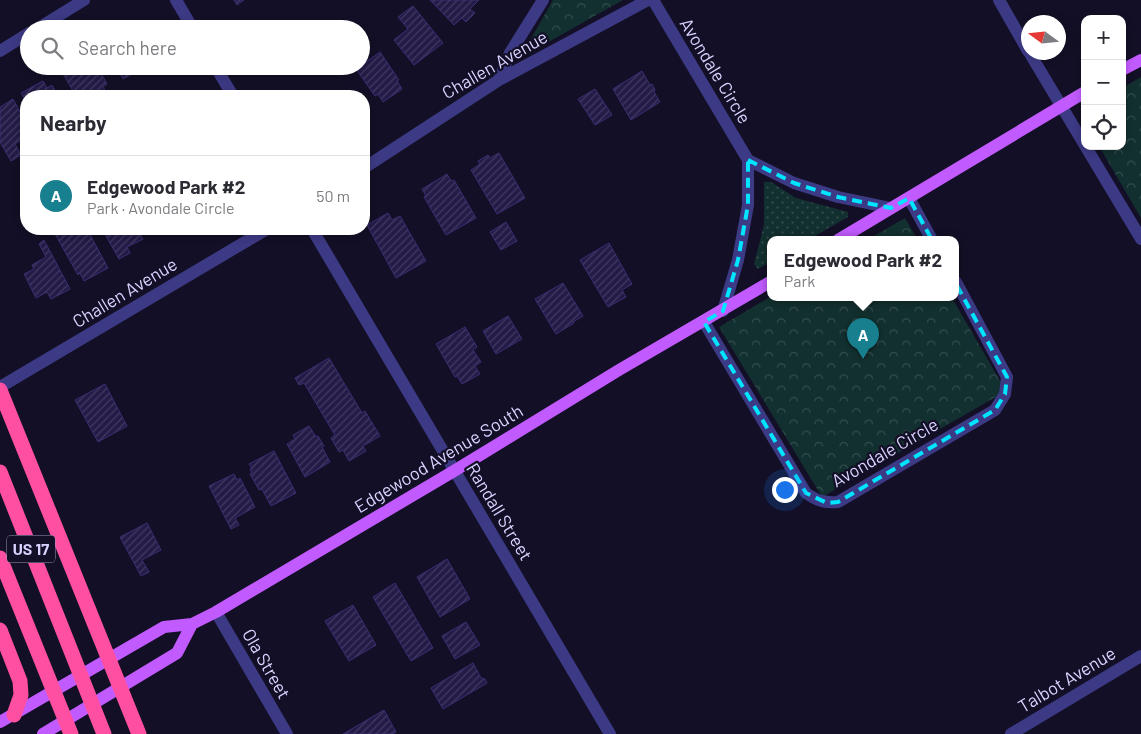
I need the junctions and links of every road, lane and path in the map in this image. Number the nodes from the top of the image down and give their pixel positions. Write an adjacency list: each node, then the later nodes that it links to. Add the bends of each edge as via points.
1 (84, 0): 7 (street)
2 (176, 0): 8 (street)
3 (543, 0): 16 (street, via 510,53)
4 (648, 0): 16 (street, Challen Avenue)
5 (652, 0): 20 (street, Avondale Circle)
6 (999, 0): 9 (street)
7 (52, 20)
8 (188, 20)
9 (1021, 38)
10 (20, 39): 11 (street)
11 (0, 51)
12 (1034, 60): 19 (street)
13 (1141, 60): 14 (main road)
14 (1126, 68)
15 (220, 75): 17 (street)
16 (499, 80): 21 (street, Challen Avenue)
17 (229, 90)
18 (1081, 94): 19 (main road)
19 (1061, 106): 22 (main road); 28 (street)
20 (748, 160): 23 (street, via 794,183); 31 (street, via 748,205 738,260)
21 (370, 164)
22 (909, 198): 23 (main road); 27 (street)
23 (891, 208): 26 (main road)
24 (257, 235): 33 (street, Challen Avenue)
25 (316, 235): 34 (street, Randall Street)
26 (845, 236)
27 (930, 236)
28 (1141, 239)
29 (767, 284): 31 (main road)
30 (959, 288): 32 (street, Avondale Circle, via 1007,377 1005,394 995,410 838,502 814,500 806,493)
31 (723, 311): 32 (main road)
32 (704, 322): 34 (main road, Edgewood Avenue South)
33 (0, 388): 41 (highway)
34 (454, 471): 37 (main road, Edgewood Avenue South); 50 (street, Randall Street)
35 (0, 472): 47 (highway, US 17)
36 (0, 558): 46 (highway, US 17)
37 (216, 612): 38 (main road, Edgewood Avenue South); 49 (street, Ola Street)
38 (192, 624): 41 (main road, Edgewood Avenue South, via 164,627); 42 (main road, via 177,653)
39 (0, 630): 43 (highway, via 20,681 21,696)
40 (1141, 656): 51 (street, Talbot Avenue)
41 (109, 659): 42 (highway); 43 (main road, Edgewood Avenue South)
42 (120, 687): 45 (main road); 48 (highway)
43 (14, 715): 44 (main road, Edgewood Avenue South)
44 (0, 722)
45 (43, 734)
46 (71, 734)
47 (104, 734)
48 (138, 734)
49 (287, 734)
50 (610, 734)
51 (1011, 734)

